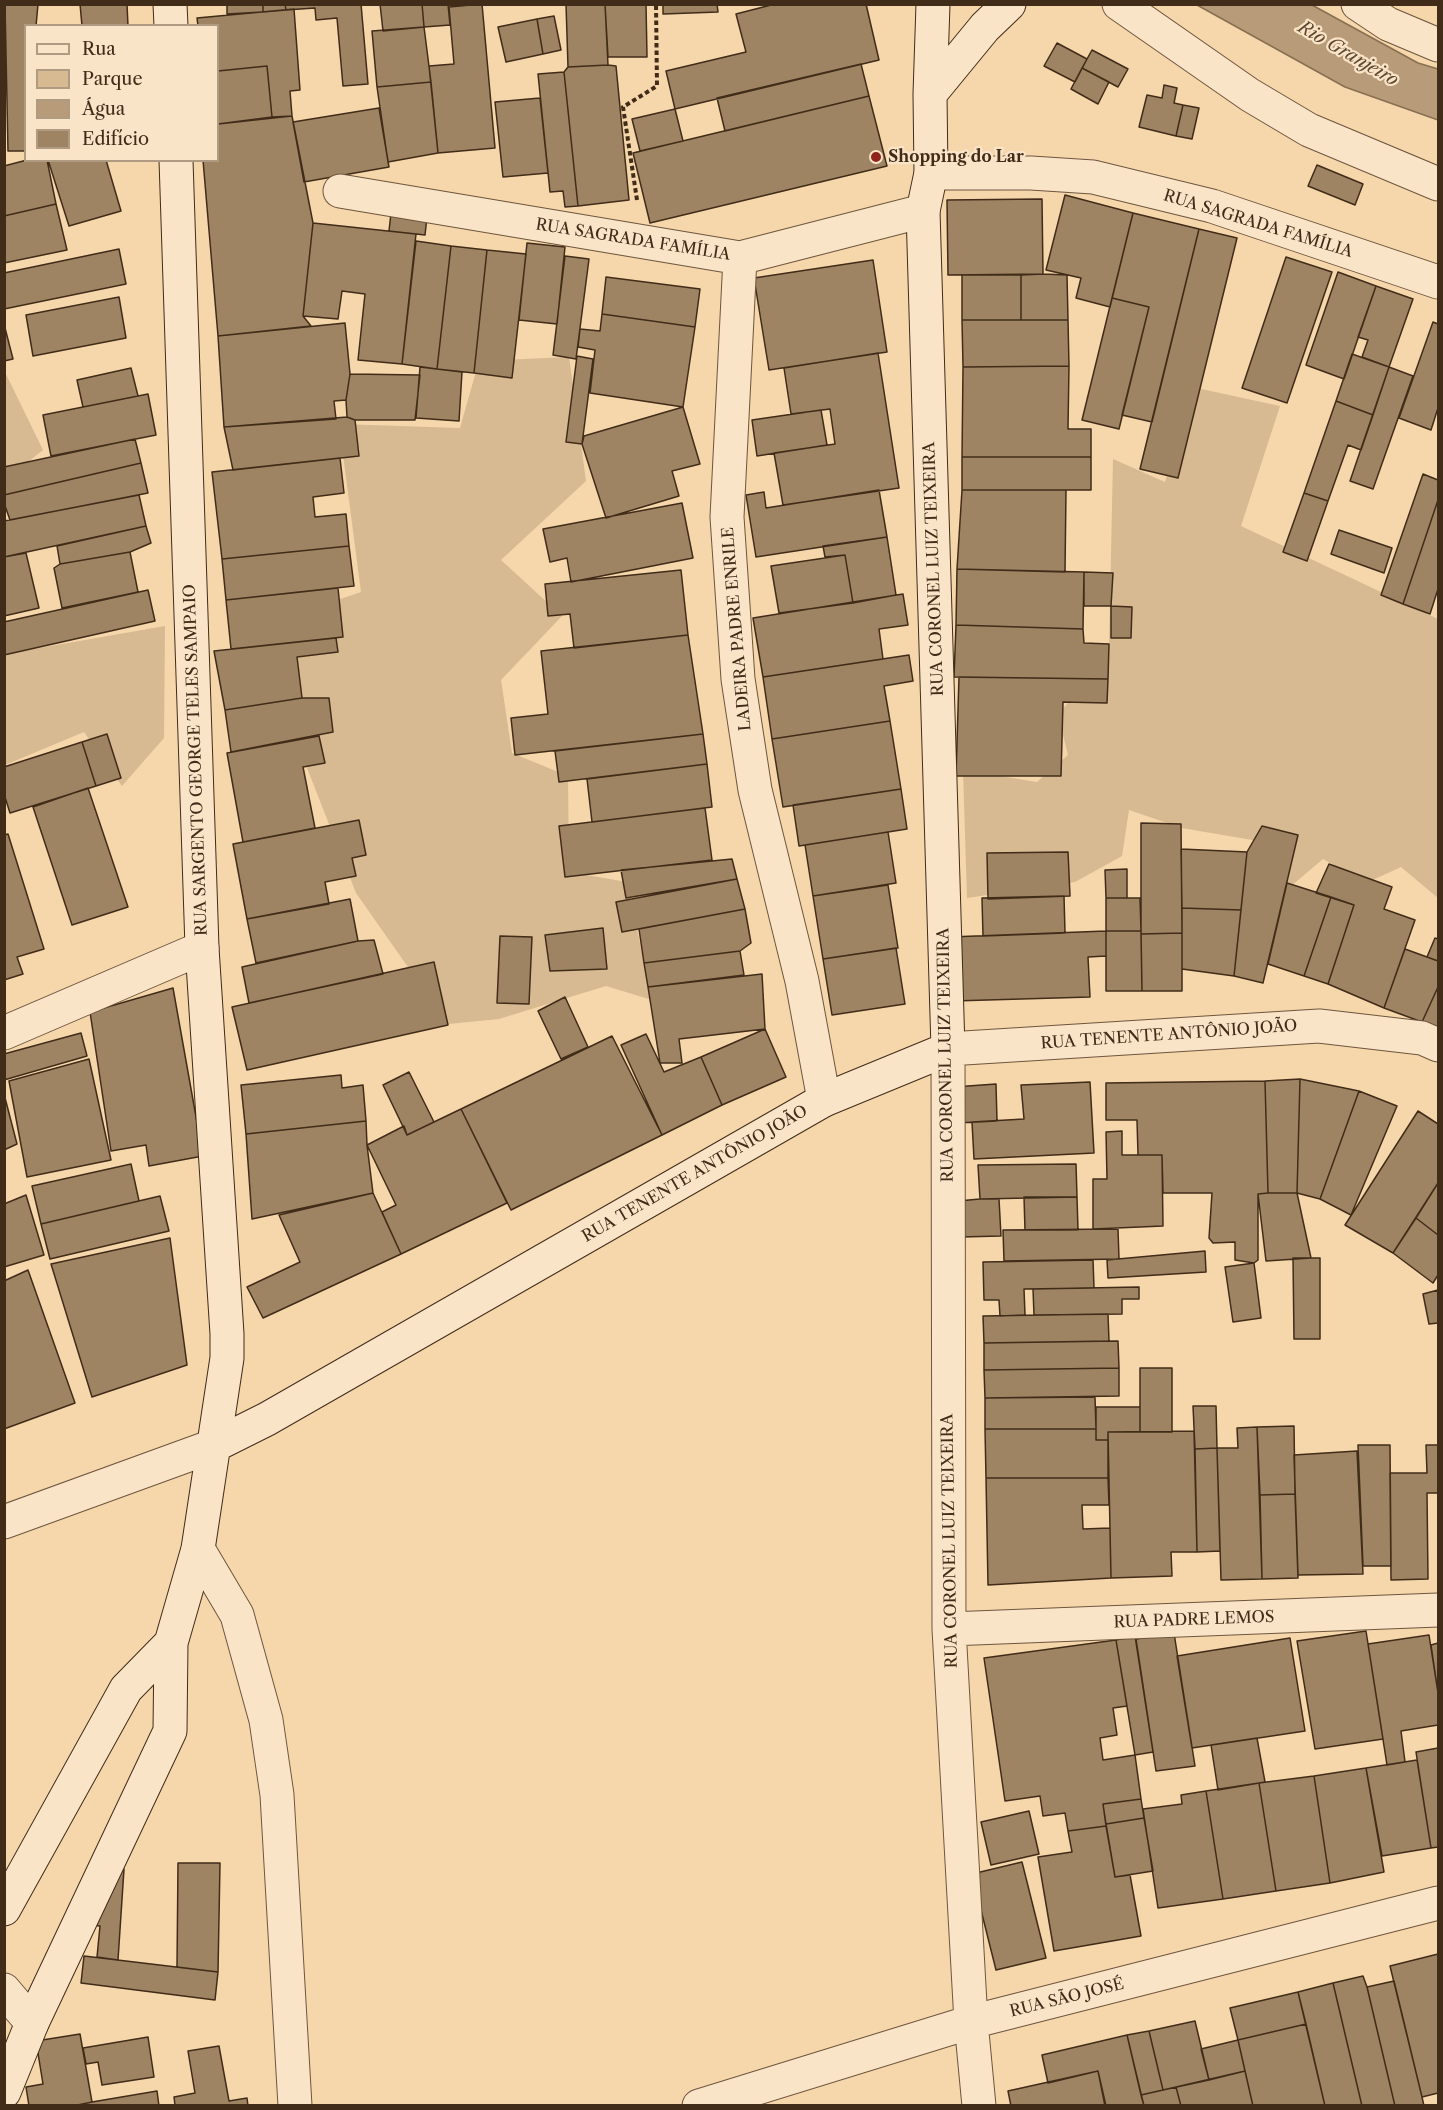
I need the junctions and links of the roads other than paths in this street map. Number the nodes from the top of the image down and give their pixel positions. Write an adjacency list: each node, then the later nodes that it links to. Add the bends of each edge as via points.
1 (170, 4): 6 (street)
2 (933, 4): 8 (street, RUA CORONEL LUIZ TEIXEIRA)
3 (1009, 4): 8 (street)
4 (1119, 4): 11 (street, via 1250,95 1308,130)
5 (1358, 4): 7 (street, via 1388,24)
6 (171, 24)
7 (1438, 45)
8 (930, 94): 10 (street, RUA CORONEL LUIZ TEIXEIRA)
9 (176, 162): 16 (street, RUA SARGENTO GEORGE TELES SAMPAIO)
10 (931, 173): 13 (street, RUA CORONEL LUIZ TEIXEIRA); 15 (street, RUA SAGRADA FAMÍLIA, via 1093,177 1212,206)
11 (1438, 184)
12 (340, 191): 14 (street, RUA SAGRADA FAMÍLIA)
13 (923, 211): 14 (street, RUA SAGRADA FAMÍLIA); 19 (street, RUA CORONEL LUIZ TEIXEIRA)
14 (740, 258): 20 (street, LADEIRA PADRE ENRILE, via 727,517 738,679 755,790 802,981)
15 (1438, 282)
16 (202, 948): 17 (street); 21 (street, RUA SARGENTO GEORGE TELES SAMPAIO, via 227,1334)
17 (4, 1033)
18 (1438, 1045): 19 (street, RUA TENENTE ANTÔNIO JOÃO, via 1422,1038 1319,1026)
19 (948, 1049): 20 (street, RUA TENENTE ANTÔNIO JOÃO); 25 (street, RUA CORONEL LUIZ TEIXEIRA)
20 (824, 1100): 21 (street, RUA TENENTE ANTÔNIO JOÃO)
21 (213, 1446): 22 (street, RUA TENENTE ANTÔNIO JOÃO); 23 (street, RUA SARGENTO GEORGE TELES SAMPAIO)
22 (4, 1522)
23 (198, 1549): 26 (street, RUA SARGENTO GEORGE TELES SAMPAIO); 33 (street, via 237,1614 266,1720 277,1795)
24 (1438, 1610): 25 (street, RUA PADRE LEMOS)
25 (949, 1629): 30 (street, RUA CORONEL LUIZ TEIXEIRA)
26 (171, 1643): 28 (street, via 126,1689); 31 (street, via 170,1731)
27 (1438, 1903): 30 (street, RUA SÃO JOSÉ)
28 (4, 1909)
29 (4, 1990): 31 (street)
30 (971, 2022): 34 (street, RUA SÃO JOSÉ); 35 (street, RUA CORONEL LUIZ TEIXEIRA)
31 (32, 2023): 32 (street)
32 (4, 2092)
33 (295, 2106)
34 (699, 2106)
35 (979, 2106)

